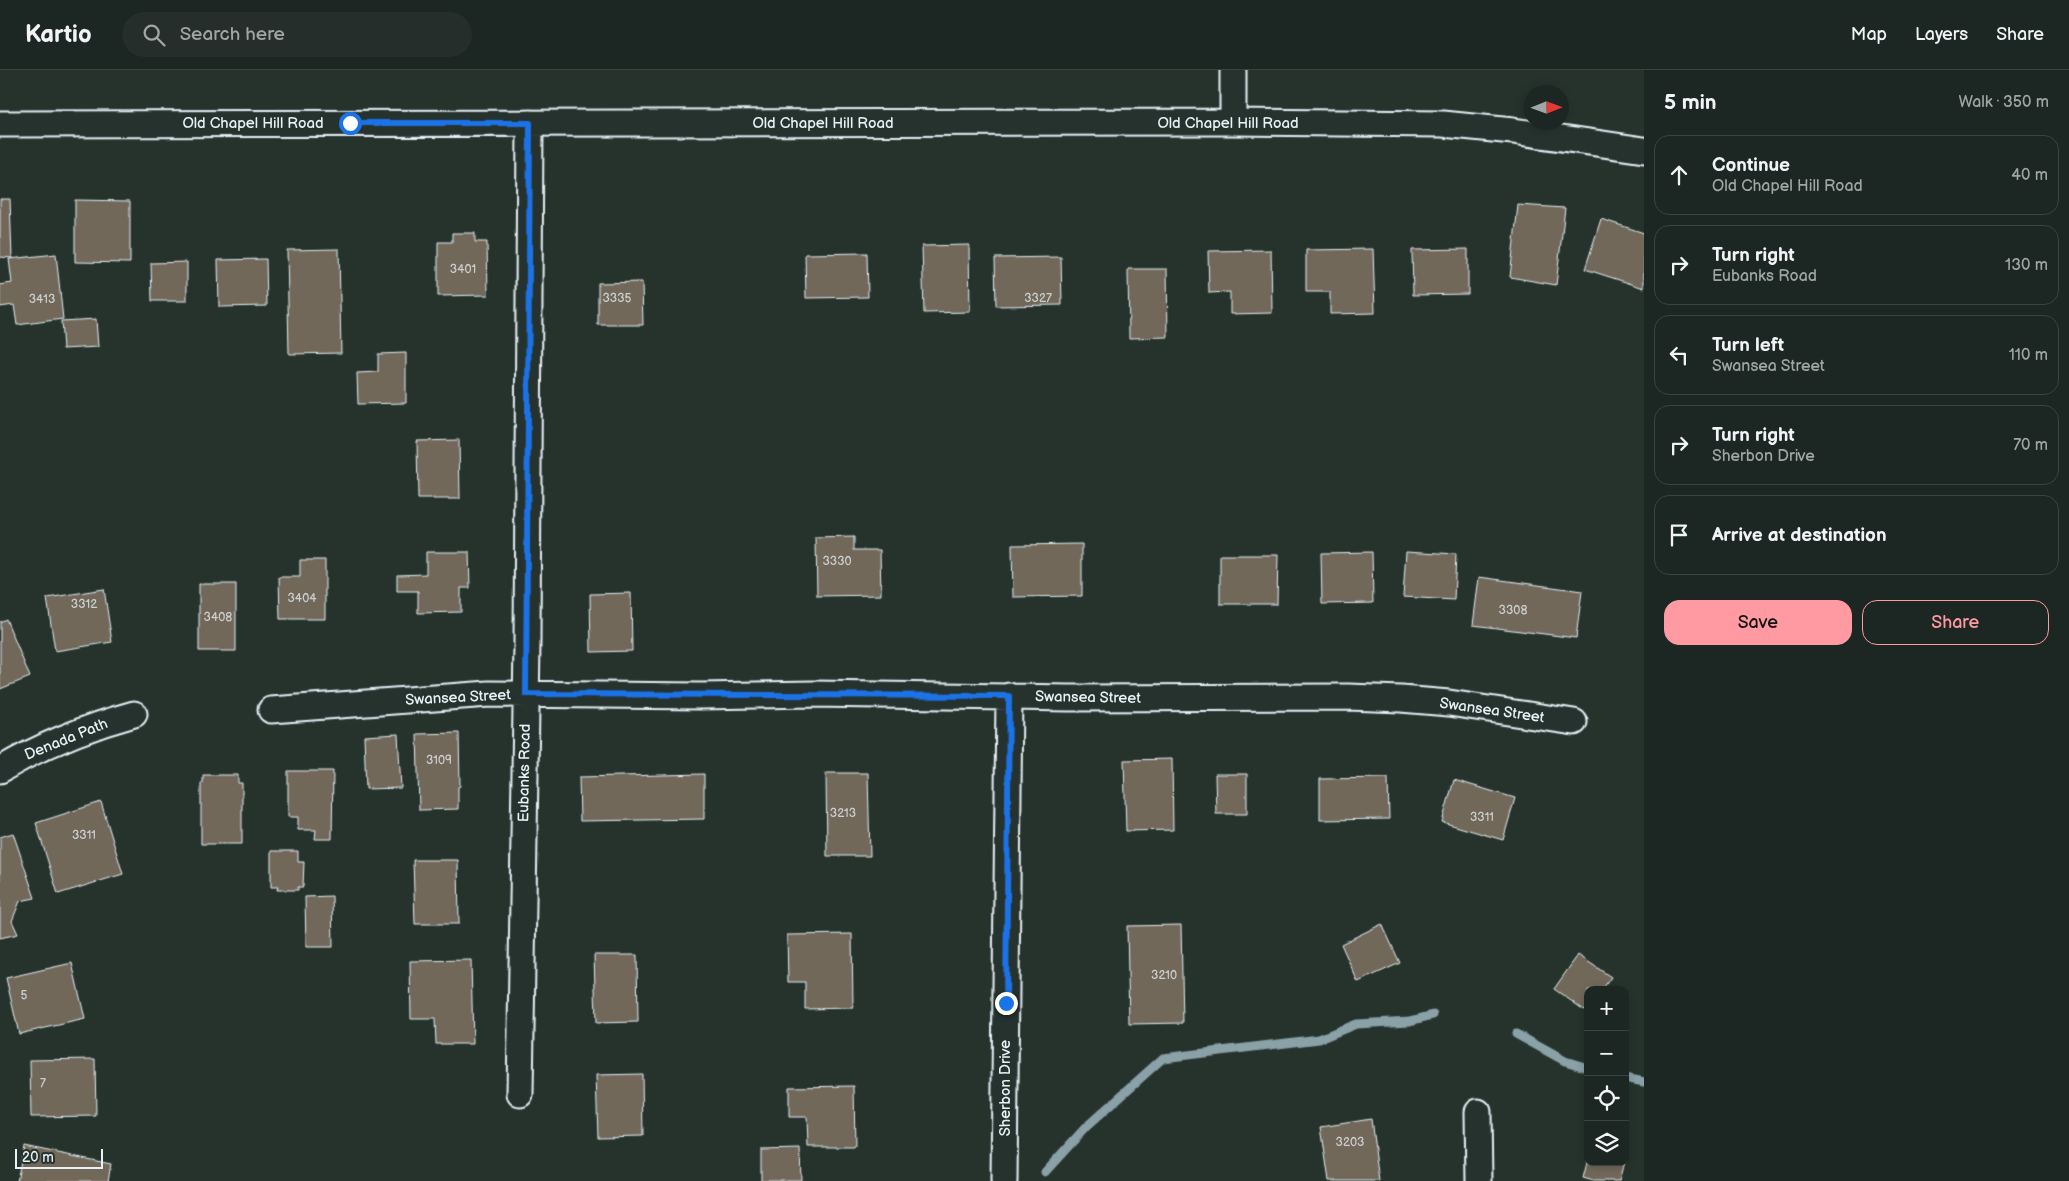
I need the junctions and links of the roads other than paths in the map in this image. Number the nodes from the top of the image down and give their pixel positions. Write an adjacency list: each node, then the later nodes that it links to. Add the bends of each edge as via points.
1 (1233, 70): 2 (street)
2 (1233, 122): 3 (street, Old Chapel Hill Road); 5 (street, Old Chapel Hill Road, via 1442,124)
3 (530, 123): 4 (street, Old Chapel Hill Road); 6 (street, Eubanks Road)
4 (0, 124)
5 (1644, 150)
6 (526, 694): 7 (street, Swansea Street); 8 (street, Swansea Street); 12 (street, Eubanks Road)
7 (1009, 696): 10 (street, Swansea Street, via 1401,699); 14 (street, Sherbon Drive)
8 (271, 710)
9 (134, 714): 11 (street, Denada Path, via 70,735 26,754)
10 (1574, 722)
11 (0, 770)
12 (520, 1094)
13 (1478, 1112): 15 (street)
14 (1004, 1181)
15 (1479, 1181)

